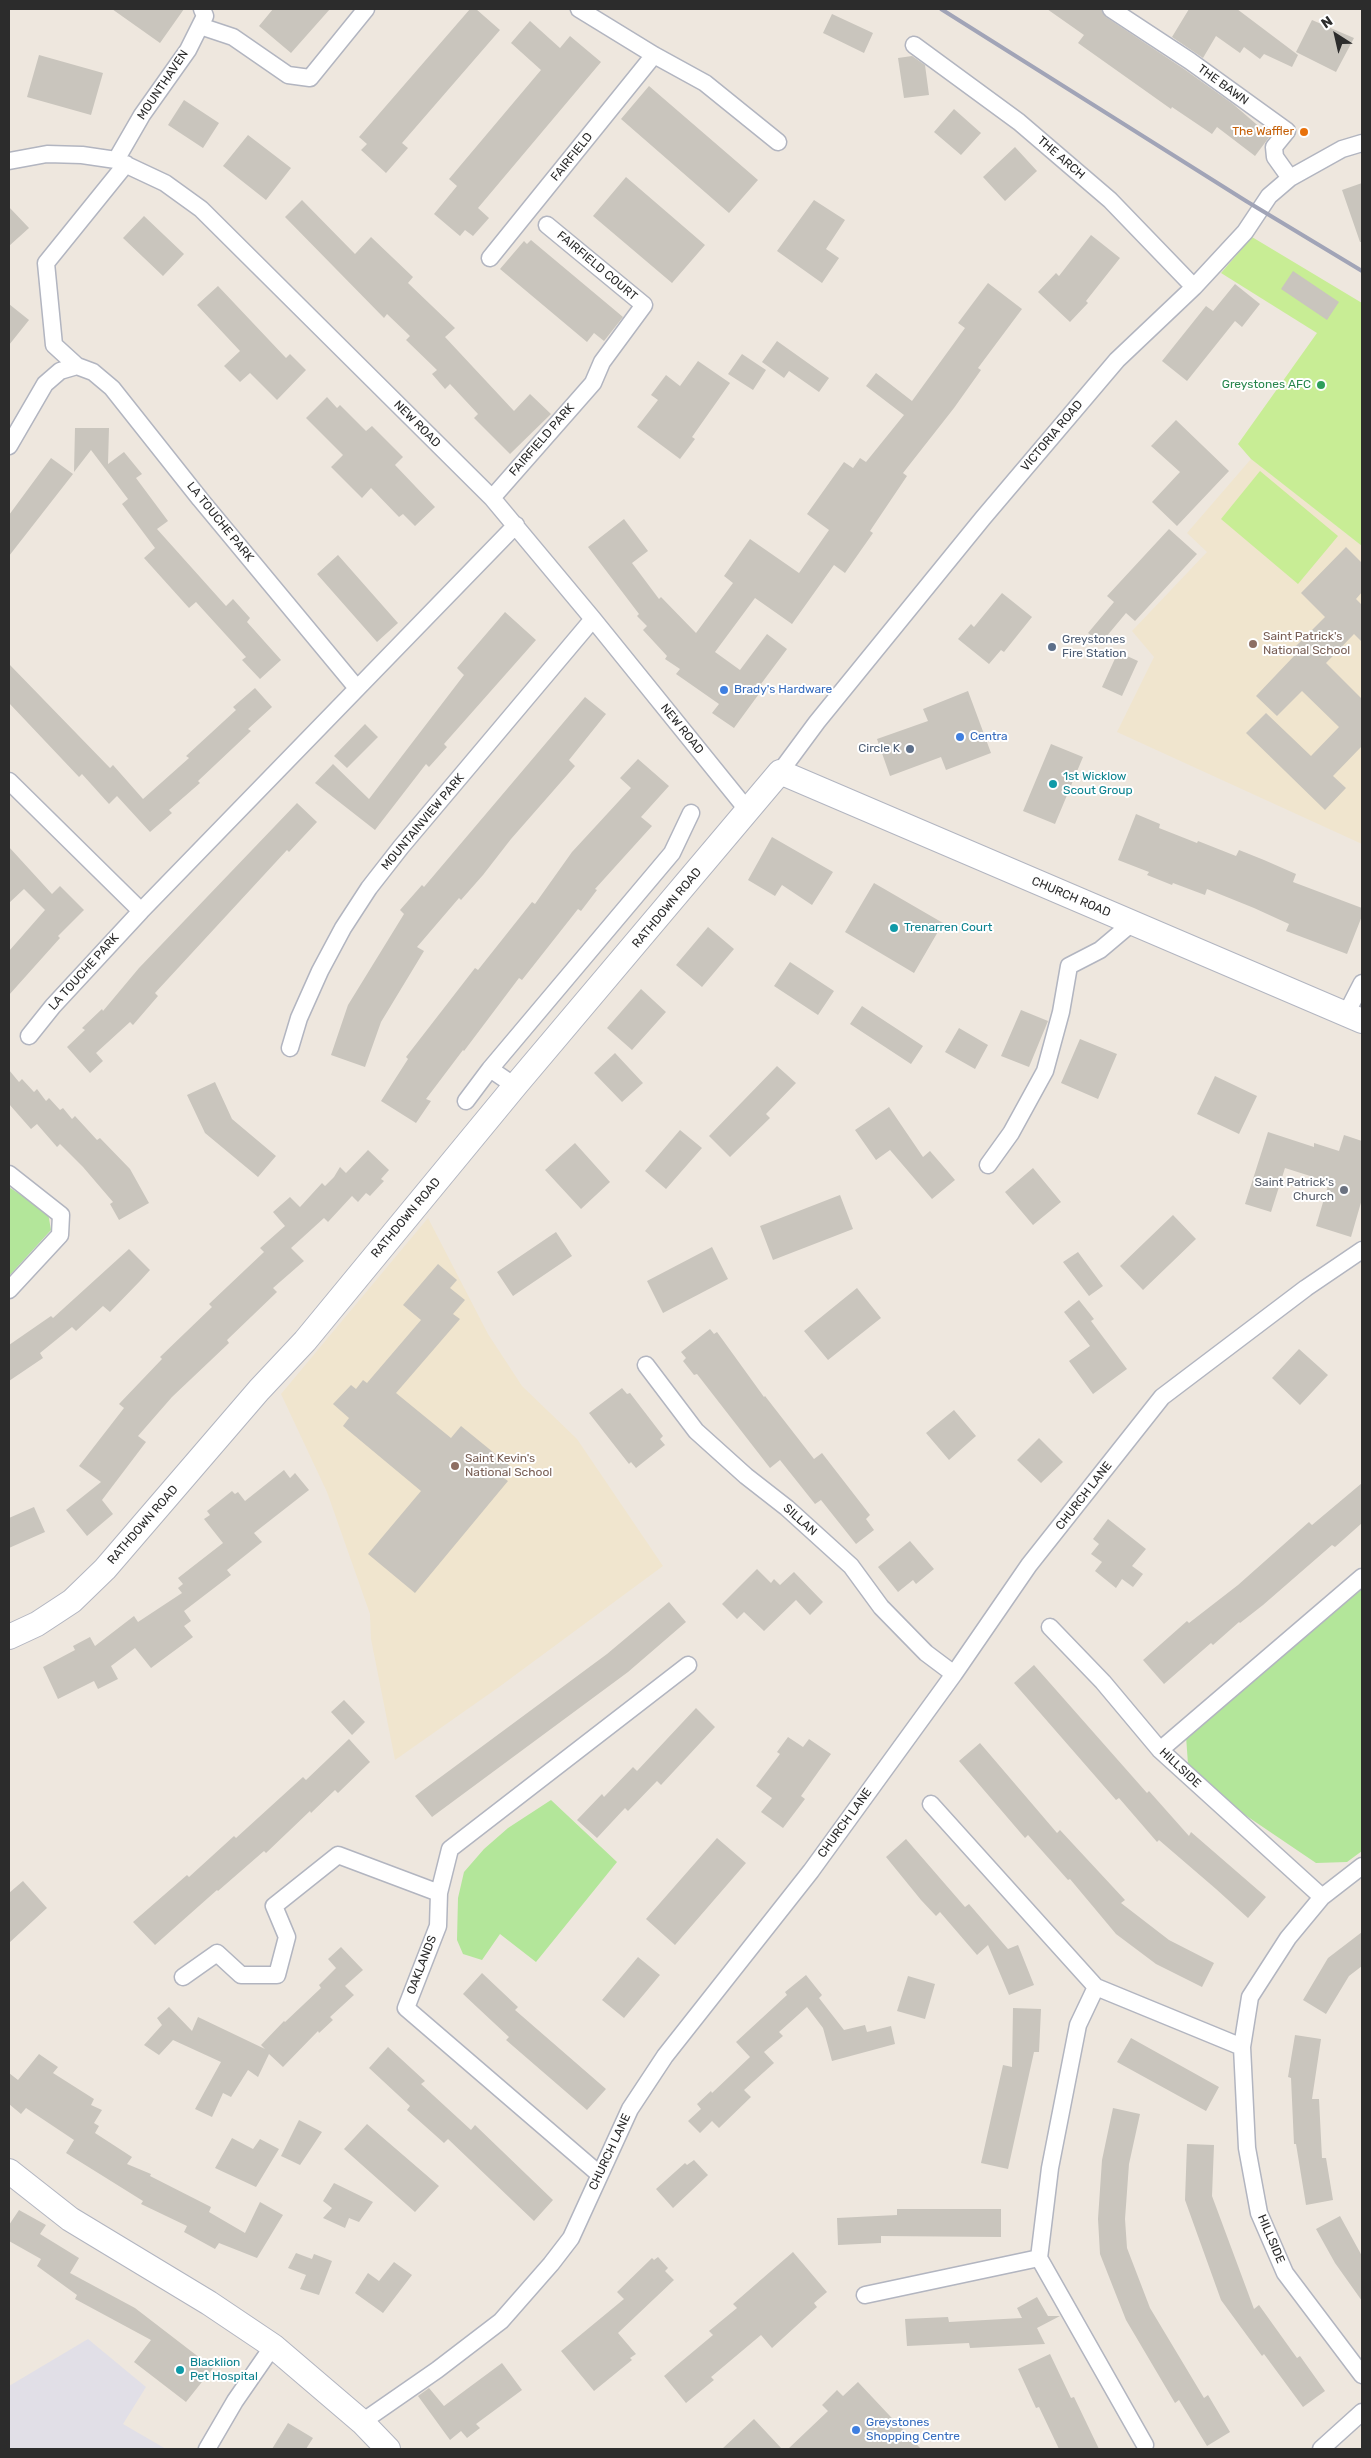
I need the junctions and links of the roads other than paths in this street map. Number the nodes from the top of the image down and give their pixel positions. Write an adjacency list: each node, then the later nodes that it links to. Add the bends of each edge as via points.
1 (202, 9): 5 (street, MOUNTHAVEN, via 205,16)
2 (366, 9): 5 (street, via 310,78 288,75 233,37)
3 (579, 9): 7 (street)
4 (1111, 9): 12 (street, THE BAWN, via 1287,131 1274,147 1275,157)
5 (200, 26): 11 (street, MOUNTHAVEN, via 188,50 142,115)
6 (914, 45): 15 (street, THE ARCH, via 1019,122 1110,200)
7 (654, 55): 8 (street, via 705,83); 14 (street, FAIRFIELD)
8 (778, 142)
9 (1362, 143): 12 (street, VICTORIA ROAD, via 1342,149)
10 (9, 161): 11 (street, NEW ROAD, via 47,154 82,154)
11 (121, 162): 16 (street, LA TOUCHE PARK, via 46,263 54,345); 19 (street, NEW ROAD, via 165,183 201,209)
12 (1290, 178): 15 (street, VICTORIA ROAD, via 1269,196 1245,232)
13 (547, 225): 17 (street, FAIRFIELD COURT, via 644,305 602,362)
14 (490, 258)
15 (1194, 287): 23 (street, VICTORIA ROAD, via 1117,360 1060,425 817,722)
16 (77, 366): 18 (street, via 60,372 45,384); 22 (street, LA TOUCHE PARK, via 93,372 112,388)
17 (593, 383): 19 (street, FAIRFIELD PARK)
18 (9, 446)
19 (492, 498): 20 (street, NEW ROAD)
20 (516, 525): 21 (street, NEW ROAD); 22 (street, LA TOUCHE PARK)
21 (593, 619): 25 (street, NEW ROAD); 32 (street, MOUNTAINVIEW PARK, via 369,888 320,972 298,1018)
22 (356, 687): 27 (street, LA TOUCHE PARK)
23 (780, 772): 25 (main road, RATHDOWN ROAD); 28 (main road, CHURCH ROAD)
24 (9, 782): 27 (street)
25 (749, 812): 34 (main road, RATHDOWN ROAD)
26 (691, 813): 33 (street, via 672,853)
27 (141, 911): 31 (street, LA TOUCHE PARK, via 53,1006)
28 (1132, 924): 30 (main road, CHURCH ROAD); 36 (street, via 1100,950 1069,966 1045,1071 1011,1133)
29 (1362, 983): 30 (street)
30 (1354, 1018)
31 (30, 1036)
32 (290, 1048)
33 (490, 1069): 34 (street); 35 (street)
34 (515, 1086): 43 (main road, RATHDOWN ROAD, via 305,1341 105,1569 72,1601 37,1624)
35 (466, 1101)
36 (988, 1165)
37 (9, 1174): 39 (street, via 61,1216 60,1235)
38 (1362, 1250): 45 (street, CHURCH LANE, via 1306,1288 1162,1397 1029,1565)
39 (9, 1290)
40 (646, 1365): 45 (street, SILLAN, via 696,1431 851,1566 881,1606 926,1653)
41 (1362, 1577): 46 (street)
42 (1050, 1627): 46 (street, HILLSIDE, via 1103,1682)
43 (9, 1637)
44 (688, 1665): 49 (street, OAKLANDS, via 450,1849)
45 (954, 1674): 55 (street, CHURCH LANE, via 811,1870 665,2056 630,2109)
46 (1160, 1750): 50 (street, HILLSIDE)
47 (931, 1804): 52 (street)
48 (1362, 1866): 50 (street, HILLSIDE)
49 (439, 1893): 51 (street, via 338,1855 274,1906 287,1937 277,1974 241,1975 217,1953); 55 (street, OAKLANDS, via 438,1926 406,2008)
50 (1322, 1897): 53 (street, HILLSIDE, via 1288,1938 1250,1997)
51 (182, 1977)
52 (1096, 1987): 53 (street); 56 (street, via 1078,2025 1050,2168)
53 (1242, 2048): 59 (street, HILLSIDE, via 1247,2148 1259,2213 1285,2273)
54 (9, 2170): 58 (main road, via 70,2219 209,2303)
55 (599, 2174): 61 (street, CHURCH LANE, via 570,2238 501,2321)
56 (1039, 2258): 57 (street); 62 (street)
57 (865, 2295)
58 (273, 2346): 61 (main road); 63 (street)
59 (1362, 2375)
60 (1362, 2412): 65 (street)
61 (362, 2422): 64 (main road)
62 (1145, 2445)
63 (207, 2449)
64 (388, 2449)
65 (1321, 2449)

